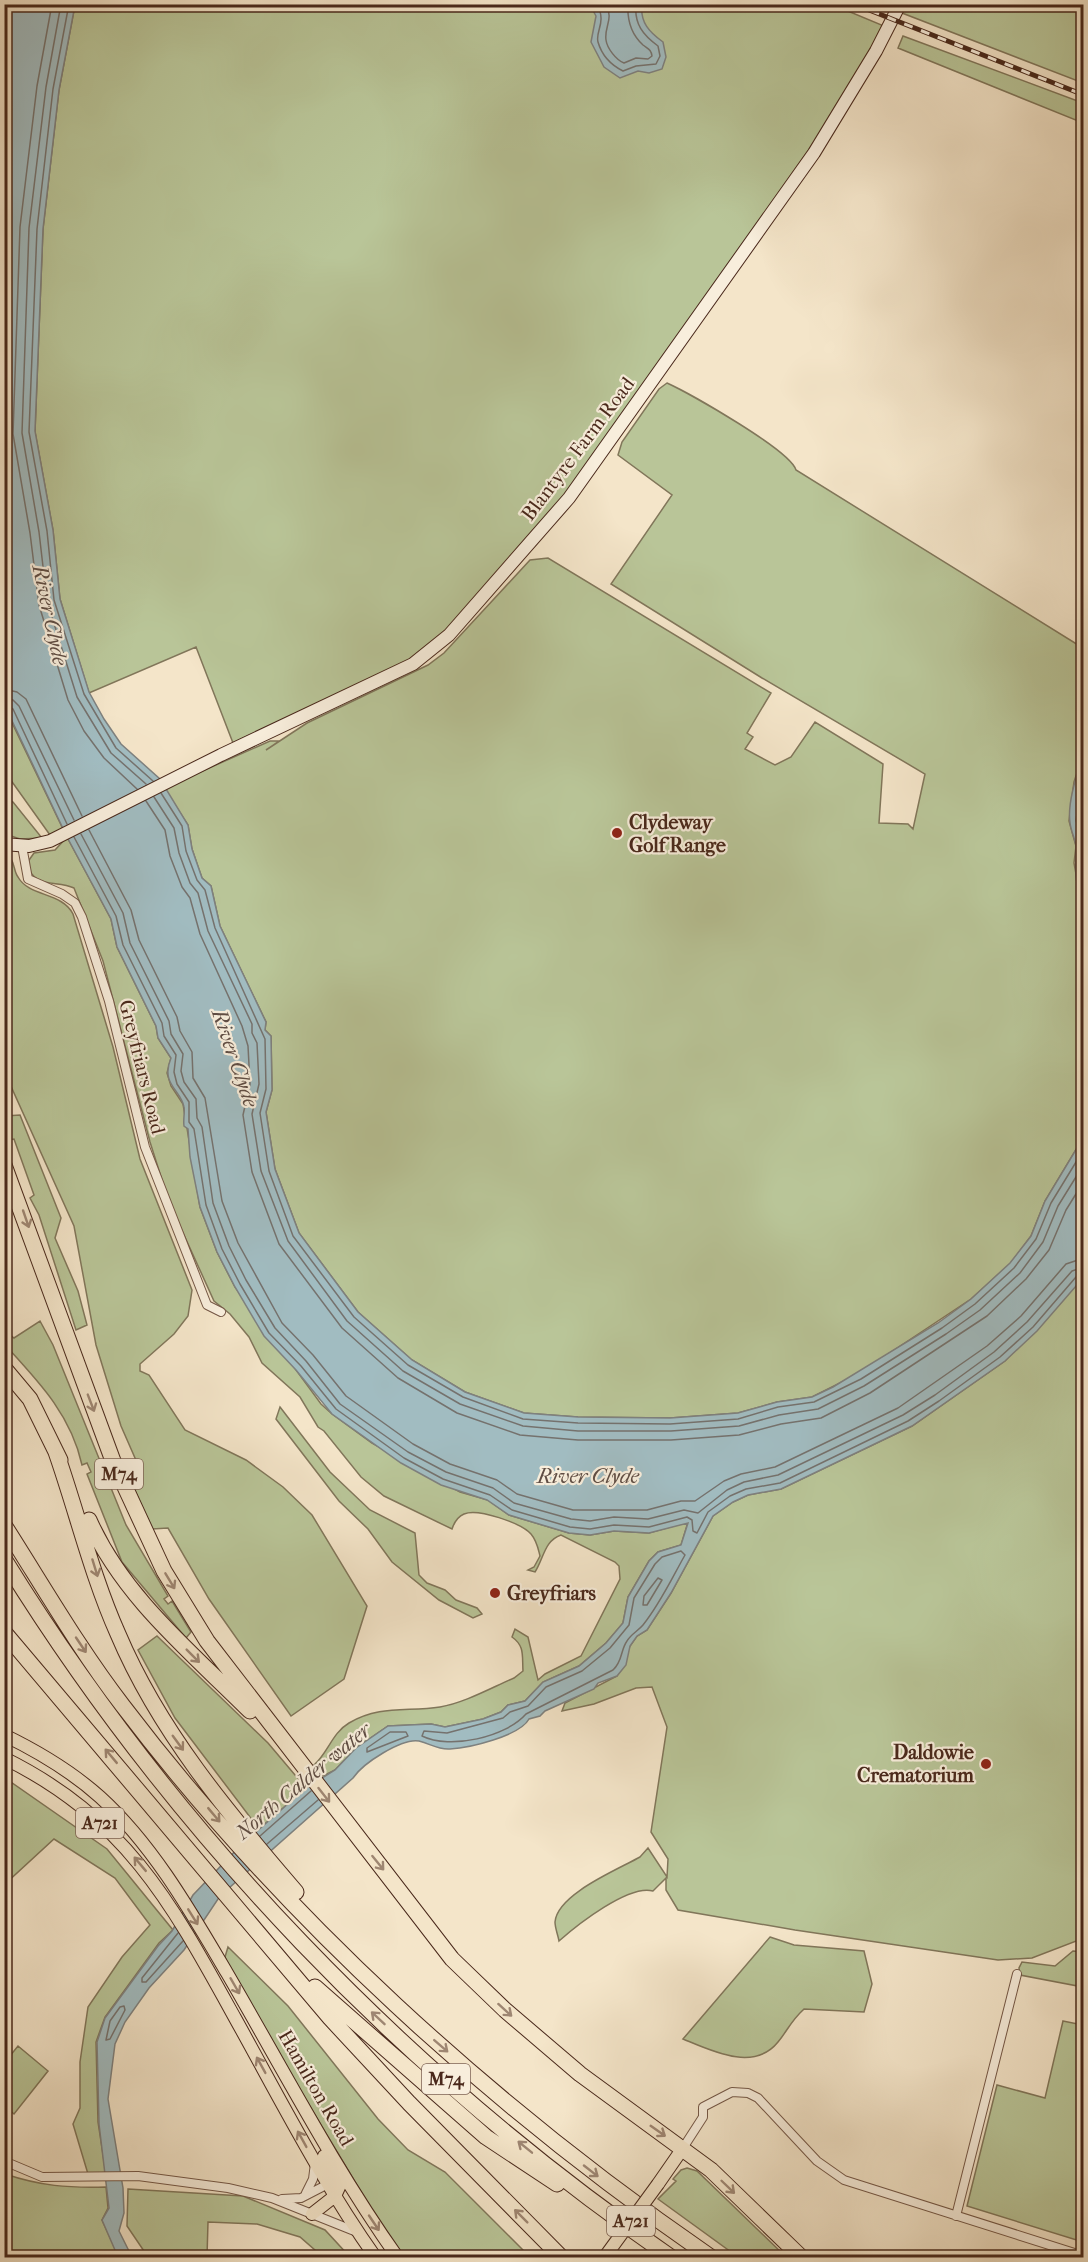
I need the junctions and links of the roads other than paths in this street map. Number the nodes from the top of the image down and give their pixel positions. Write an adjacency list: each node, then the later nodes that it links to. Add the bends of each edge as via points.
1 (900, 4): 3 (main road, Blantyre Farm Road, via 853,92 814,153 589,472 546,528 449,634 413,664 50,842)
2 (4, 844): 3 (main road)
3 (22, 846): 5 (street, Greyfriars Road, via 28,879 75,903 82,917 109,1001 145,1147 207,1305)
4 (4, 1165): 12 (highway, M74, one-way to 12, via 113,1461 164,1571 207,1641)
5 (221, 1312)
6 (4, 1368): 7 (highway, M74, via 30,1400)
7 (56, 1452): 12 (highway, M74, one-way to 12, via 96,1536 122,1576 167,1630); 14 (highway, M74, one-way to 14, via 106,1605 135,1672 168,1729)
8 (4, 1525): 14 (highway, M74, one-way to 14, via 123,1706)
9 (4, 1559): 32 (highway, M74, one-way to 9, via 543,2162 437,2072 313,1953 218,1850 107,1713)
10 (4, 1632): 15 (highway, one-way to 10)
11 (4, 1735): 21 (main road, Hamilton Road / A721, one-way to 21, via 49,1758 100,1797 131,1829 205,1936 305,2108)
12 (292, 1754): 17 (highway, M74, one-way to 17, via 452,1959 580,2074)
13 (4, 1758): 19 (main road, Hamilton Road / A721, one-way to 13, via 176,1911 133,1855 91,1814 44,1780)
14 (245, 1841): 33 (highway, M74, one-way to 33, via 383,1992 432,2038 544,2134)
15 (270, 1946): 30 (highway, one-way to 15, via 401,2094); 32 (highway, via 486,2137)
16 (1017, 1974): 25 (street)
17 (684, 2148): 25 (street, via 703,2117 703,2107 725,2093 748,2093 768,2107 817,2161 844,2180); 31 (main road, A721, bridge); 34 (highway, M74, one-way to 34)
18 (4, 2161): 23 (street, via 42,2176 138,2176)
19 (315, 2162): 20 (main road, Hamilton Road / A721); 22 (street, via 313,2180)
20 (327, 2182): 21 (main road, Hamilton Road / A721); 22 (street)
21 (342, 2189): 24 (main road); 26 (main road, Hamilton Road / A721); 29 (main road, Hamilton Road / A721, one-way to 29)
22 (305, 2196): 23 (street, via 290,2200)
23 (272, 2198): 24 (street)
24 (312, 2214): 26 (street)
25 (956, 2216): 27 (street)
26 (357, 2232): 28 (main road, Hamilton Road / A721)
27 (1083, 2256)
28 (376, 2258)
29 (399, 2258)
30 (562, 2258)
31 (604, 2258)
32 (671, 2258)
33 (712, 2258)
34 (802, 2258)

